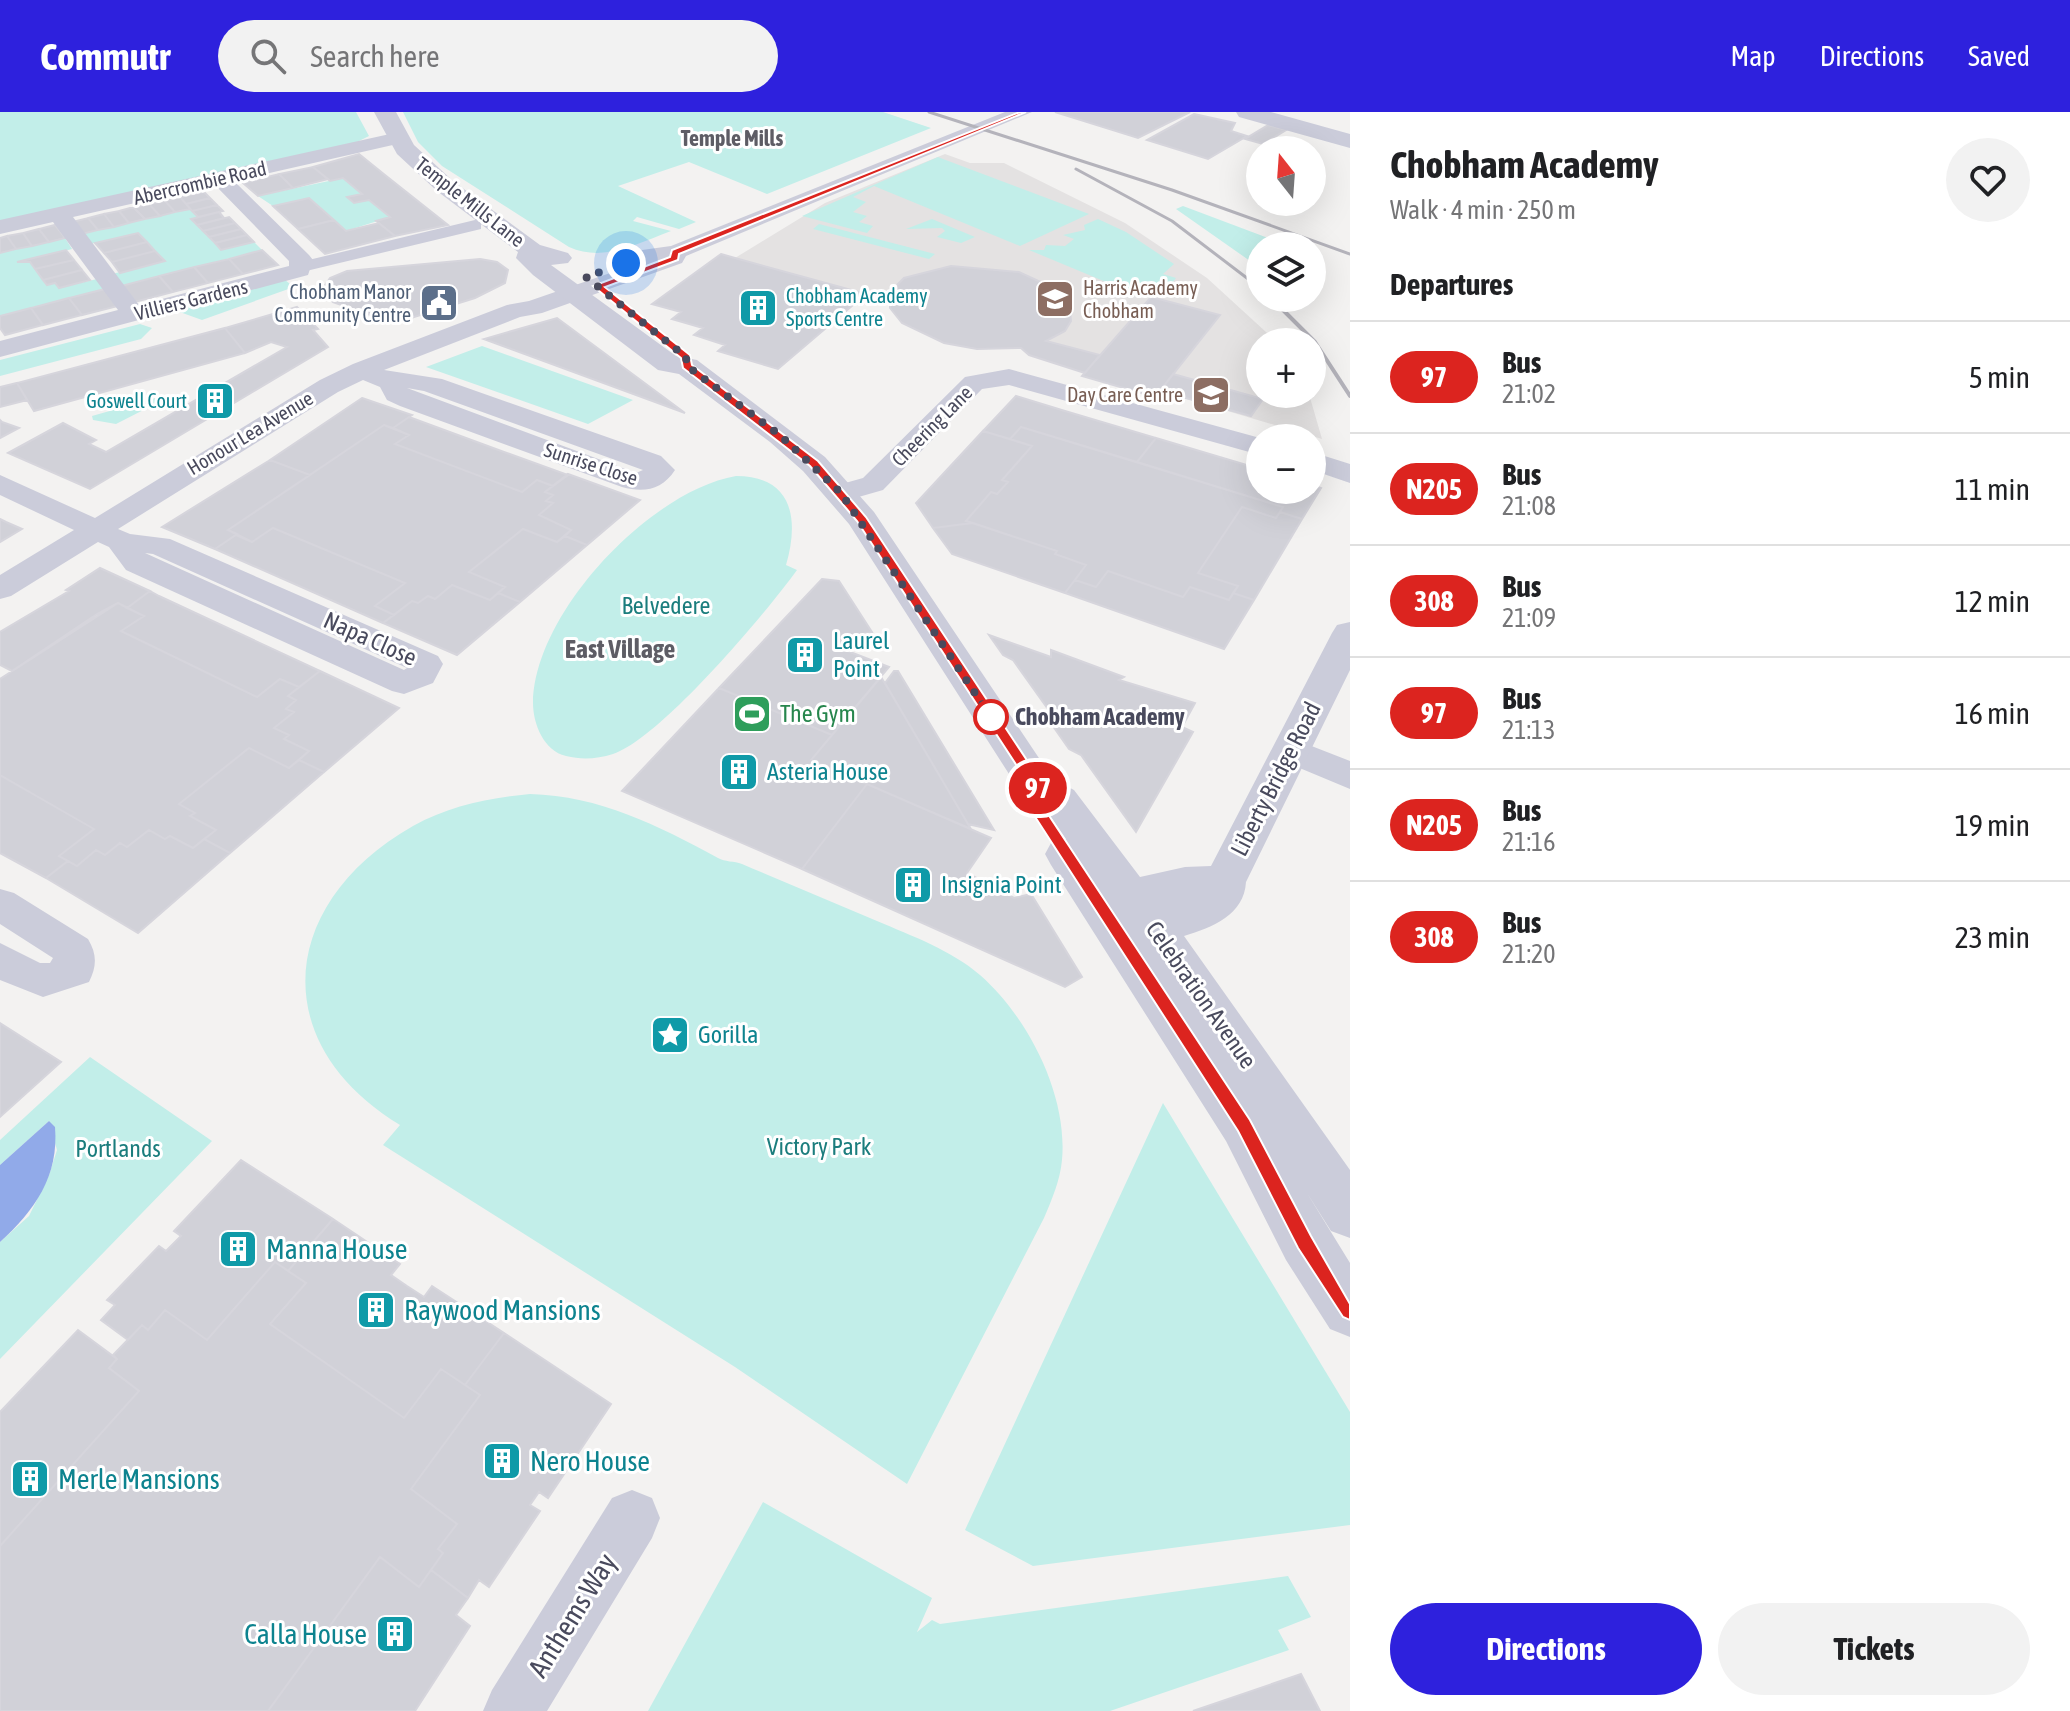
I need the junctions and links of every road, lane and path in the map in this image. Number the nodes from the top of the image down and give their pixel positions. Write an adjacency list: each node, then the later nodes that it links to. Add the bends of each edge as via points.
1 (385, 112): 4 (street, Temple Mills Lane)
2 (1022, 112): 11 (street, via 675,252 667,261)
3 (1247, 112): 5 (street)
4 (399, 138): 6 (street, Abercrombie Road); 11 (street, Temple Mills Lane, via 445,186 531,250 529,258)
5 (1350, 141)
6 (219, 178): 7 (street, Abercrombie Road); 10 (street, via 301,260)
7 (59, 214): 9 (street, Abercrombie Road); 12 (street)
8 (475, 225): 10 (street, Villiers Gardens)
9 (0, 227)
10 (302, 267): 12 (street, Villiers Gardens, via 294,274)
11 (581, 285): 14 (street, Honour Lea Avenue, via 533,308); 20 (street, Celebration Avenue, via 668,364 687,366 781,436)
12 (134, 315): 13 (street, Villiers Gardens)
13 (0, 349)
14 (362, 370): 15 (street, Sunrise Close); 21 (street, Honour Lea Avenue, via 237,439)
15 (392, 382): 15 (street, Sunrise Close, via 433,385 651,462 661,470 645,482 632,481 409,400 396,394)
16 (1246, 443): 20 (street, Cheering Lane, via 1029,381 992,378 974,383 873,484)
17 (1326, 466): 18 (street)
18 (1350, 474)
19 (0, 484): 21 (street)
20 (841, 493): 27 (street, Celebration Avenue, via 1039,789 1035,805)
21 (110, 536): 21 (street, Napa Close, via 159,545 426,664 421,675 404,683 137,563); 22 (street, Honour Lea Avenue)
22 (0, 589)
23 (1350, 633): 24 (street, Liberty Bridge Road)
24 (1291, 750): 25 (street); 27 (street, Liberty Bridge Road, via 1224,882 1223,898 1186,918)
25 (1350, 776)
26 (0, 904): 28 (street, via 74,950 77,961 74,970 53,982 35,981)
27 (1125, 916): 29 (street, Celebration Avenue); 30 (street, Celebration Avenue, via 1305,1242)
28 (0, 959)
29 (1350, 1214)
30 (1350, 1310)
31 (632, 1518): 32 (street, Anthems Way)
32 (513, 1711)

